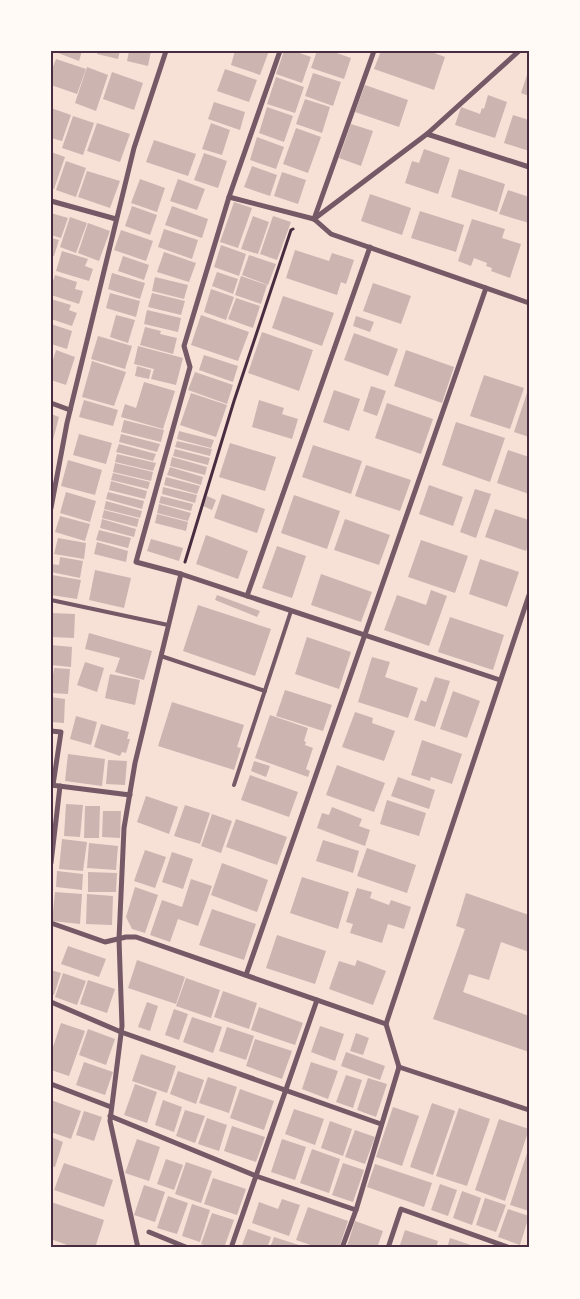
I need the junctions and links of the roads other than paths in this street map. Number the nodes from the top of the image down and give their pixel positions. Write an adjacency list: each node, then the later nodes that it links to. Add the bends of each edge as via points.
1 (166, 51): 9 (street, via 134,148)
2 (280, 51): 7 (street)
3 (374, 51): 10 (street)
4 (519, 51): 5 (street)
5 (427, 134): 6 (street); 10 (street)
6 (529, 167)
7 (229, 197): 10 (street); 17 (street, via 184,346 190,367 136,562)
8 (51, 201): 9 (street)
9 (116, 219): 15 (street)
10 (314, 219): 11 (street, via 331,234)
11 (370, 247): 12 (street); 19 (street)
12 (486, 288): 13 (street); 23 (street)
13 (529, 302)
14 (51, 403): 15 (street)
15 (70, 410): 16 (street)
16 (51, 508)
17 (181, 574): 19 (street); 22 (street)
18 (529, 595): 25 (street)
19 (248, 596): 21 (street)
20 (51, 600): 22 (lane)
21 (291, 611): 23 (street); 26 (lane)
22 (168, 625): 24 (street)
23 (364, 635): 25 (street); 35 (street)
24 (161, 656): 26 (lane); 31 (street)
25 (500, 680): 38 (street)
26 (265, 691): 29 (lane)
27 (51, 731): 28 (street, via 61,732)
28 (52, 785): 30 (street)
29 (234, 785)
30 (60, 786): 31 (street); 32 (street)
31 (130, 795): 34 (street, via 124,828)
32 (51, 863)
33 (51, 923): 34 (street, via 105,942)
34 (119, 939): 35 (street, via 136,938); 39 (street)
35 (246, 975): 36 (street)
36 (317, 1000): 38 (street); 42 (street)
37 (51, 1002): 39 (street)
38 (386, 1024): 40 (street)
39 (121, 1032): 42 (street); 43 (street)
40 (399, 1066): 44 (street); 46 (street)
41 (51, 1084): 43 (street)
42 (286, 1090): 46 (street); 47 (street)
43 (111, 1107): 45 (street)
44 (529, 1110)
45 (110, 1116): 47 (street); 50 (street)
46 (382, 1124): 48 (street)
47 (256, 1176): 48 (street); 52 (street)
48 (356, 1210): 53 (street)
49 (149, 1232): 51 (street)
50 (138, 1248)
51 (188, 1248)
52 (231, 1248)
53 (342, 1248)
54 (388, 1248): 55 (street, via 401,1209)
55 (510, 1248)

